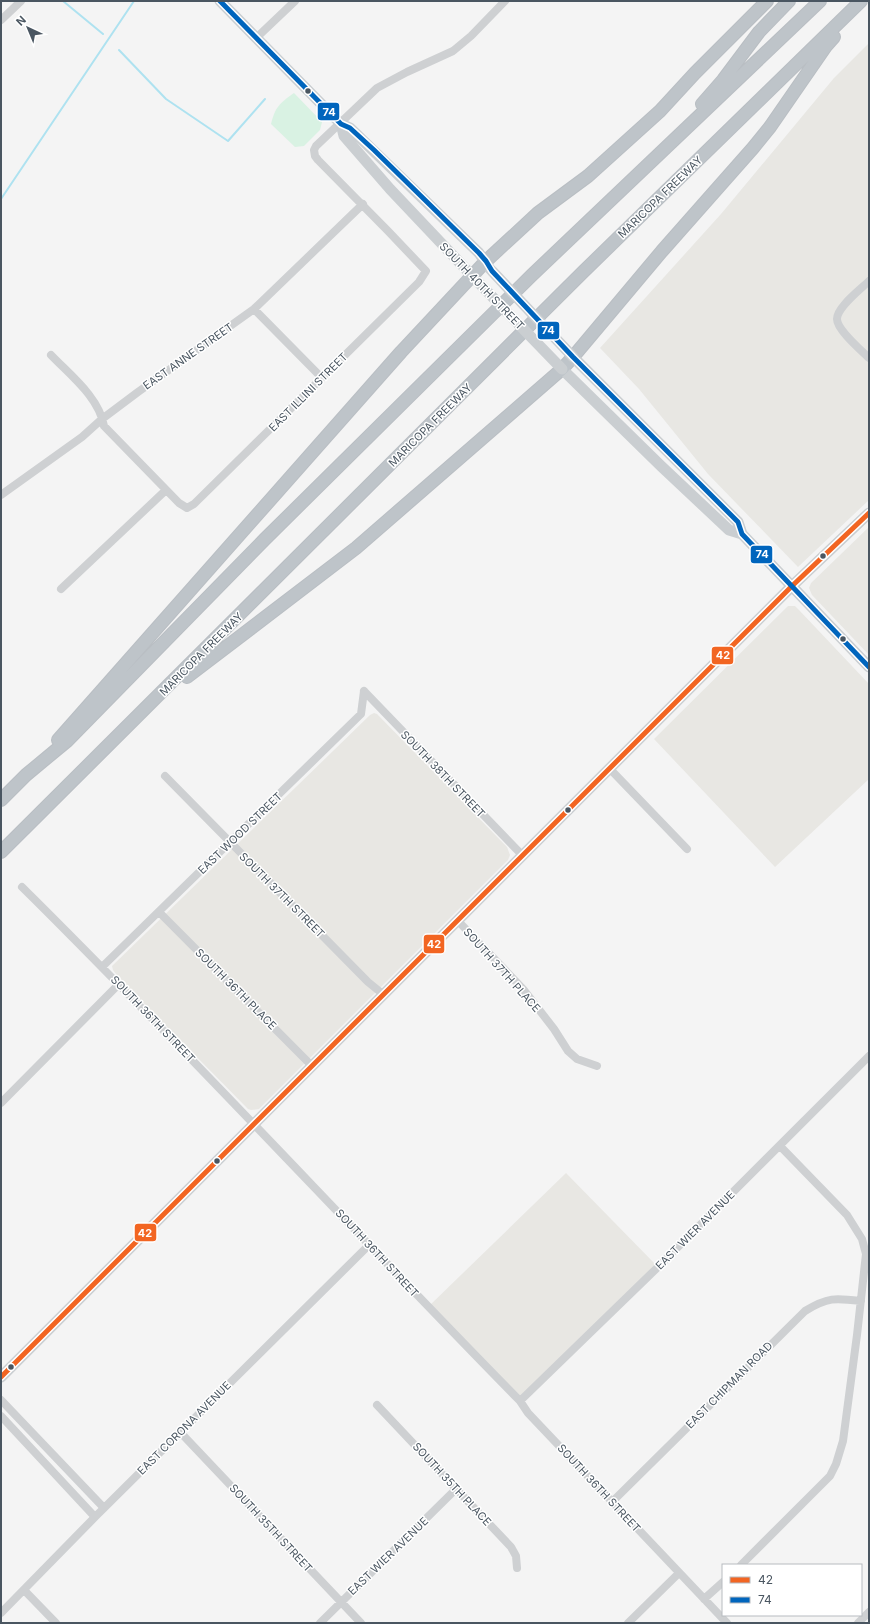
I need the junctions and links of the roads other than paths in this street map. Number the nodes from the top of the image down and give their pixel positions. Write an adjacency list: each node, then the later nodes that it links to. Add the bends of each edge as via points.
1 (21, 1): 9 (street)
2 (220, 1): 10 (main road, SOUTH 40TH STREET)
3 (295, 1): 10 (street)
4 (505, 1): 11 (street, via 453,51 377,88)
5 (767, 1): 14 (highway, via 660,111 588,176 538,213)
6 (789, 1): 12 (highway, via 759,32 723,80)
7 (820, 1): 12 (highway)
8 (858, 4): 19 (highway, via 847,23 826,46 762,138 662,251); 32 (highway, MARICOPA FREEWAY, via 583,272)
9 (1, 20)
10 (256, 38): 11 (main road, SOUTH 40TH STREET)
11 (341, 124): 13 (street, via 316,146 315,156); 14 (main road, SOUTH 40TH STREET, via 350,128 374,150); 15 (main road, SOUTH 40TH STREET, via 344,136)
12 (663, 150): 34 (highway, via 532,275 265,539 67,741)
13 (363, 204): 17 (street, EAST ANNE STREET); 22 (street, EAST ILLINI STREET, via 426,271 419,282)
14 (489, 266): 15 (highway); 19 (main road, SOUTH 40TH STREET, bridge)
15 (476, 280): 21 (main road, SOUTH 40TH STREET, bridge); 34 (highway, via 401,352)
16 (869, 281): 20 (street, via 844,305 837,320 841,329)
17 (254, 309): 22 (street); 23 (street, EAST ANNE STREET)
18 (51, 355): 23 (street, via 88,394)
19 (573, 358): 21 (highway); 27 (main road, SOUTH 40TH STREET, via 738,522)
20 (869, 358)
21 (562, 368): 27 (main road, SOUTH 40TH STREET, via 729,530); 32 (highway, via 356,548)
22 (322, 378): 24 (street, EAST ILLINI STREET, via 194,504 187,508)
23 (102, 419): 24 (street, via 104,426); 25 (street, EAST ANNE STREET, via 82,437)
24 (166, 490): 29 (street)
25 (1, 495)
26 (869, 513): 28 (main road)
27 (742, 534): 28 (main road, SOUTH 40TH STREET)
28 (792, 586): 30 (main road, SOUTH 40TH STREET); 33 (main road)
29 (61, 589)
30 (869, 667)
31 (364, 691): 37 (street, EAST WOOD STREET, via 361,714); 40 (street, SOUTH 38TH STREET)
32 (148, 707): 39 (highway, MARICOPA FREEWAY)
33 (610, 769): 38 (street); 40 (main road)
34 (26, 775): 36 (highway)
35 (165, 776): 37 (street, SOUTH 37TH STREET)
36 (1, 800)
37 (230, 843): 42 (street, EAST WOOD STREET); 46 (street, SOUTH 37TH STREET)
38 (687, 849)
39 (1, 852)
40 (523, 856): 43 (main road)
41 (22, 887): 44 (street, SOUTH 36TH STREET)
42 (159, 912): 44 (street, EAST WOOD STREET); 48 (street, SOUTH 36TH PLACE)
43 (458, 921): 46 (main road); 49 (street, SOUTH 37TH PLACE, via 522,989 554,1029 568,1052 577,1059)
44 (102, 967): 45 (street, SOUTH 36TH STREET)
45 (119, 984): 50 (street); 51 (street, SOUTH 36TH STREET)
46 (384, 995): 48 (main road)
47 (869, 1056): 52 (street, EAST WIER AVENUE)
48 (312, 1066): 51 (main road)
49 (597, 1066)
50 (1, 1103)
51 (255, 1124): 53 (street, SOUTH 36TH STREET); 55 (main road)
52 (780, 1146): 54 (street, via 847,1215 862,1239 866,1254); 57 (street, EAST WIER AVENUE)
53 (369, 1245): 57 (street, SOUTH 36TH STREET); 60 (street, EAST CORONA AVENUE)
54 (861, 1301): 62 (street, EAST CHIPMAN ROAD, via 834,1298 805,1311); 65 (street, via 843,1442 832,1474)
55 (1, 1377)
56 (1, 1400): 63 (street)
57 (520, 1401): 62 (street, SOUTH 36TH STREET, via 528,1413)
58 (378, 1405): 61 (street, SOUTH 35TH PLACE)
59 (1, 1416): 64 (street)
60 (180, 1432): 63 (street, EAST CORONA AVENUE); 71 (street, SOUTH 35TH STREET)
61 (456, 1489): 66 (street, SOUTH 35TH PLACE, via 511,1547 516,1556); 71 (street, EAST WIER AVENUE)
62 (612, 1502): 67 (street, SOUTH 36TH STREET)
63 (104, 1508): 64 (street, EAST CORONA AVENUE)
64 (95, 1517): 69 (street, EAST CORONA AVENUE)
65 (742, 1564)
66 (517, 1568)
67 (680, 1573): 70 (street, SOUTH 36TH STREET); 77 (street)
68 (722, 1583): 70 (street)
69 (24, 1590): 73 (street, EAST CORONA AVENUE); 74 (street)
70 (704, 1599): 78 (street, SOUTH 36TH STREET)
71 (341, 1602): 75 (street, EAST WIER AVENUE); 76 (street, SOUTH 35TH STREET)
72 (869, 1612): 79 (street)
73 (1, 1613)
74 (56, 1623)
75 (320, 1623)
76 (361, 1623)
77 (628, 1623)
78 (727, 1623)
79 (858, 1623)

